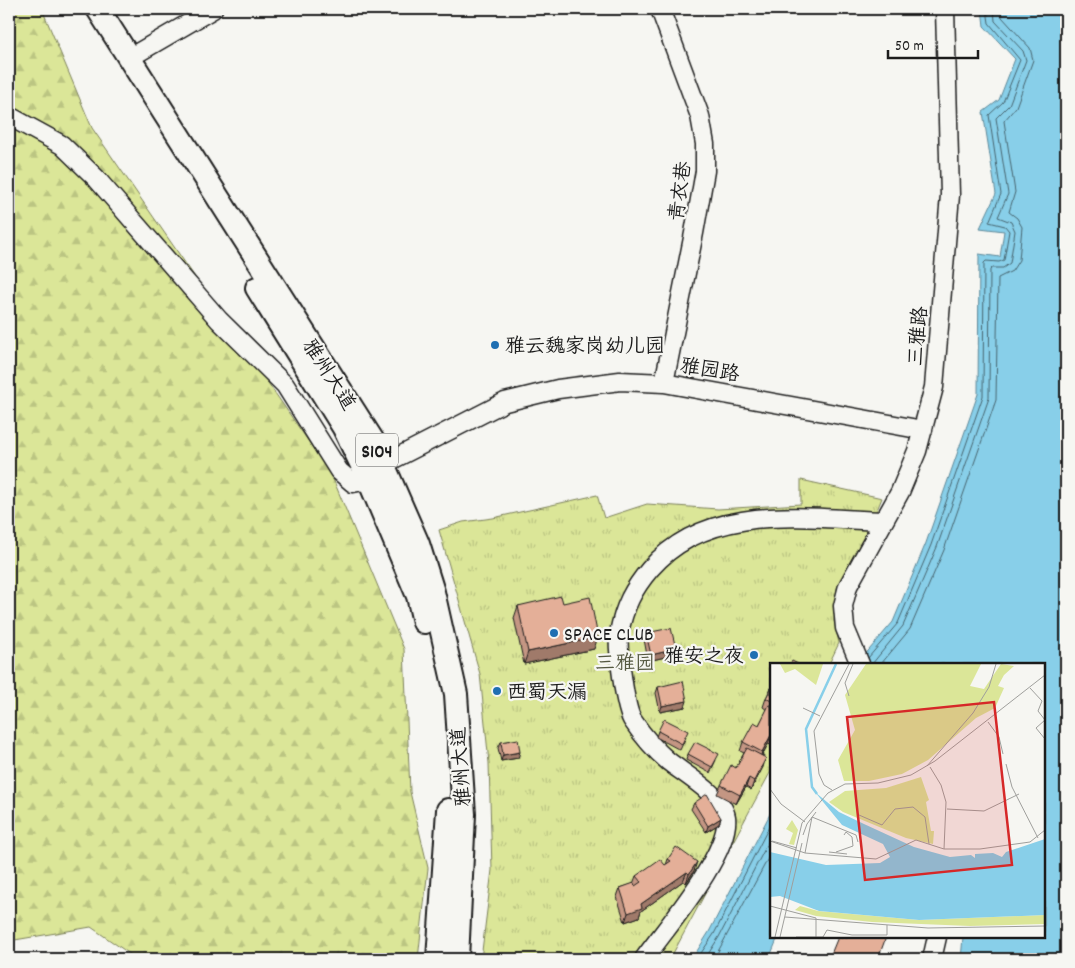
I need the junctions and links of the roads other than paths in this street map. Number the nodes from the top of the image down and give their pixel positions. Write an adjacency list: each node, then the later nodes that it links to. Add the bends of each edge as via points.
1 (84, 9): 10 (main road, 雅州大道 / S104, via 344,428)
2 (98, 9): 6 (main road, 雅州大道 / S104)
3 (213, 9): 6 (street)
4 (660, 9): 8 (street, 青衣巷, via 700,116 705,144 705,171)
5 (944, 9): 9 (street, 三雅路, via 950,195 934,387)
6 (129, 58): 10 (main road, 雅州大道 / S104, via 368,432)
7 (9, 116): 10 (street, via 62,145 96,178 219,320 285,385 339,471 353,483)
8 (664, 383): 9 (street, 雅园路); 10 (street, 雅园路, via 620,381 558,389 505,402)
9 (923, 430): 11 (street, 三雅路, via 900,492)
10 (377, 472): 14 (main road, 雅州大道 / S104, via 418,596 440,697 448,815); 15 (main road, 雅州大道 / S104, via 418,544 433,592 456,694 464,814)
11 (884, 521): 12 (street, 三雅路, via 848,586 845,600 845,628); 16 (street, via 793,518 731,521 706,529 678,543 658,560 639,582 622,613 617,645 631,718 647,741 667,760 718,800 726,817 723,840 698,886)
12 (860, 663)
13 (937, 938): 17 (street)
14 (438, 959)
15 (457, 959)
16 (644, 959)
17 (932, 959)

